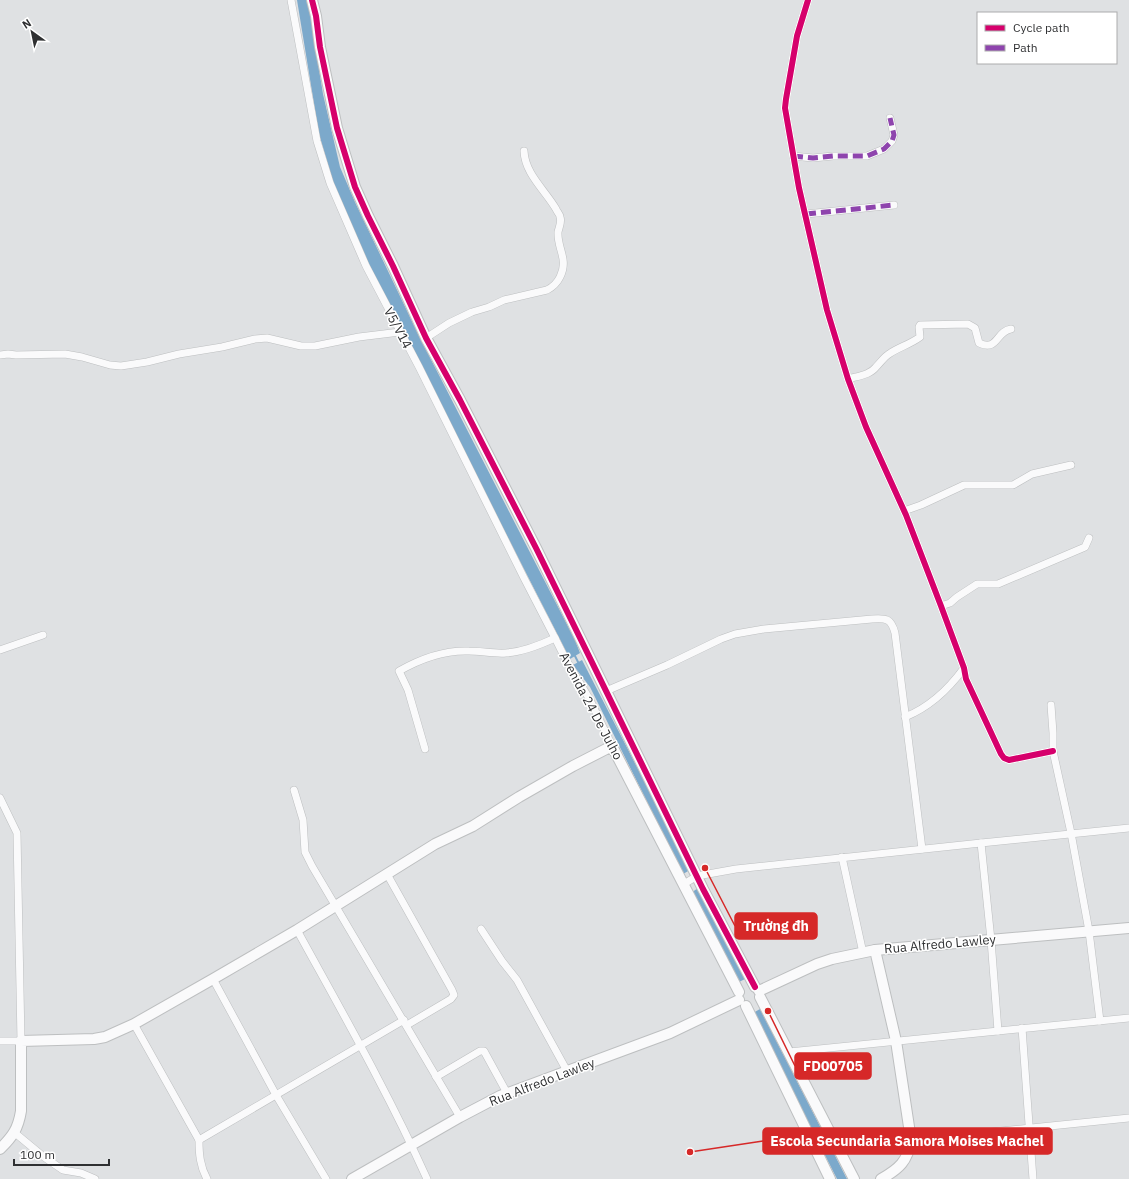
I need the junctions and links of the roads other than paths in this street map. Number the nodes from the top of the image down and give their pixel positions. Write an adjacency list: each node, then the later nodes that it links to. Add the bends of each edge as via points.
1 (292, 0): 10 (street, V5/V14, via 317,141 330,183 366,266)
2 (312, 0): 11 (street, via 334,115 353,180)
3 (808, 0): 6 (street, via 797,36 785,108)
4 (890, 118): 6 (street, via 894,135 892,141 884,149 867,156)
5 (524, 151): 11 (street, via 528,168 561,217 558,232 564,267 558,280 547,290 504,300 466,315)
6 (793, 156): 8 (street)
7 (894, 205): 8 (street)
8 (806, 214): 13 (street, via 827,310)
9 (1011, 329): 13 (street, via 1003,332 991,345 979,343 975,328 968,324 920,325 920,337 911,344 890,353 869,373)
10 (400, 332): 12 (street, via 315,346 301,346 267,338 255,339 121,366 65,354); 19 (street, V5/V14)
11 (426, 338): 22 (street, via 536,548)
12 (0, 355)
13 (848, 379): 15 (street, via 866,427)
14 (1071, 465): 15 (street, via 1032,474 1013,485 964,485)
15 (904, 511): 17 (street)
16 (1090, 538): 17 (street, via 1085,547 998,584 978,584 950,603)
17 (941, 606): 21 (street)
18 (43, 635): 20 (street)
19 (556, 638): 25 (street, Avenida 24 De Julho); 26 (street, Avenida 24 De Julho, via 515,652 457,651 413,662 399,671 408,690)
20 (0, 650)
21 (964, 668): 24 (street, via 936,699); 27 (street, via 969,686 1004,758 1008,760)
22 (606, 691): 24 (street, via 735,634 881,618 889,620 894,629); 36 (street)
23 (1051, 705): 27 (street)
24 (905, 717): 33 (street)
25 (612, 746): 35 (street, via 519,797 473,826 435,844); 37 (street, Avenida 24 De Julho)
26 (425, 749)
27 (1053, 751): 31 (street)
28 (294, 790): 38 (street, via 303,820 305,852)
29 (0, 798): 56 (street, via 17,833)
30 (1129, 828): 31 (street)
31 (1071, 833): 32 (street); 42 (street)
32 (981, 843): 33 (street); 43 (street)
33 (922, 849): 34 (street)
34 (842, 857): 36 (street); 45 (street)
35 (387, 874): 38 (street); 51 (street, via 454,995)
36 (698, 876): 37 (street); 47 (street)
37 (684, 884): 48 (street, Avenida 24 De Julho)
38 (336, 906): 41 (street); 51 (street)
39 (1129, 928): 42 (street, Rua Alfredo Lawley)
40 (481, 929): 60 (street, via 517,980)
41 (297, 930): 46 (street); 58 (street)
42 (1089, 931): 43 (street, Rua Alfredo Lawley); 50 (street)
43 (991, 940): 44 (street, Rua Alfredo Lawley); 54 (street)
44 (875, 950): 45 (street, Rua Alfredo Lawley); 57 (street)
45 (863, 953): 47 (street, Rua Alfredo Lawley, via 817,964)
46 (213, 979): 52 (street); 63 (street)
47 (758, 992): 48 (street, via 746,986); 48 (street, via 755,1005); 59 (street)
48 (742, 999): 60 (street, Rua Alfredo Lawley, via 670,1033); 78 (street, Avenida 24 De Julho)
49 (1129, 1018): 50 (street)
50 (1100, 1021): 53 (street)
51 (405, 1023): 58 (street); 61 (street)
52 (134, 1024): 56 (street, via 94,1039); 68 (street)
53 (1022, 1028): 54 (street); 66 (street)
54 (998, 1031): 57 (street)
55 (0, 1041): 56 (street)
56 (21, 1041): 67 (street, via 21,1111)
57 (896, 1041): 59 (street); 69 (street)
58 (361, 1046): 63 (street); 70 (street)
59 (789, 1052): 79 (street)
60 (567, 1071): 62 (street, Rua Alfredo Lawley)
61 (436, 1077): 62 (street, via 484,1051); 64 (street)
62 (507, 1093): 64 (street, Rua Alfredo Lawley)
63 (276, 1095): 68 (street); 75 (street)
64 (460, 1117): 70 (street, Rua Alfredo Lawley)
65 (1129, 1118): 66 (street)
66 (1028, 1128): 69 (street); 81 (street)
67 (15, 1133): 71 (street); 73 (street, via 63,1170)
68 (199, 1140): 74 (street, via 201,1168)
69 (911, 1140): 72 (street, via 906,1158)
70 (412, 1145): 76 (street, Rua Alfredo Lawley); 77 (street)
71 (0, 1149)
72 (889, 1176): 80 (street)
73 (95, 1179)
74 (207, 1179)
75 (326, 1179)
76 (352, 1179)
77 (427, 1179)
78 (830, 1179)
79 (854, 1179)
80 (881, 1179)
81 (1033, 1179)

